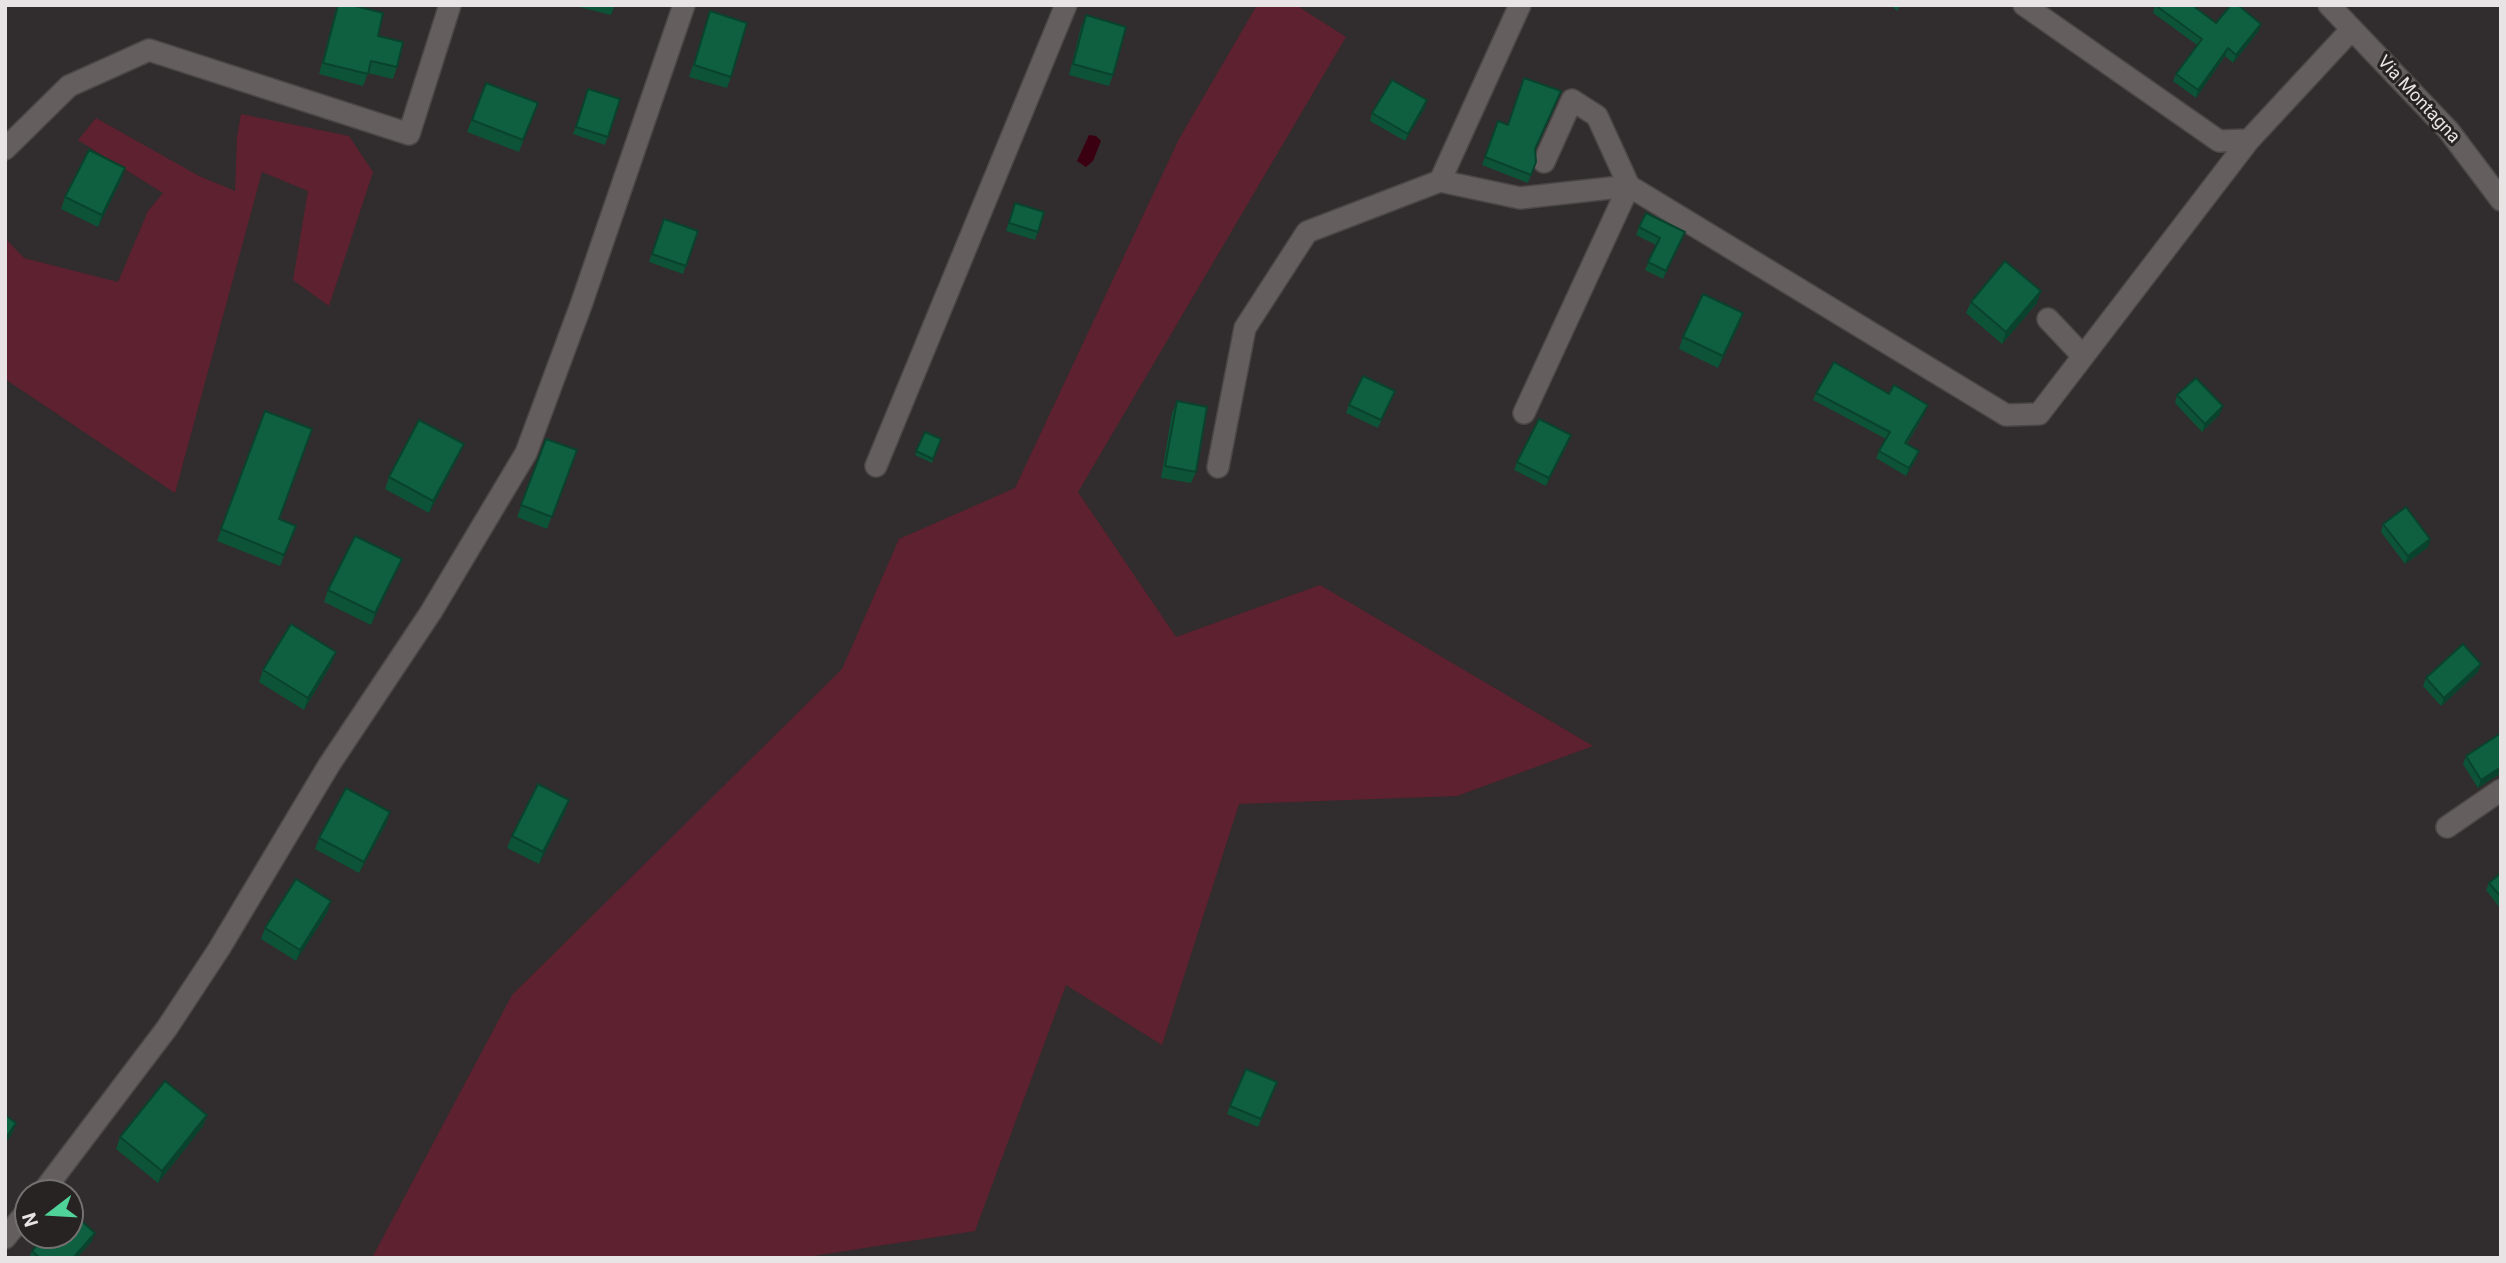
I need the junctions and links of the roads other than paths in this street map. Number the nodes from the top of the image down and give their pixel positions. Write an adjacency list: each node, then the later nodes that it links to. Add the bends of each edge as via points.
1 (450, 5): 9 (street, via 409,134 149,50 69,86)
2 (684, 5): 21 (street, via 526,453 219,949 151,1049)
3 (1066, 5): 17 (street)
4 (1520, 5): 11 (street)
5 (2024, 5): 8 (street, via 2220,141)
6 (2329, 5): 7 (street, Via Montagna)
7 (2351, 29): 8 (street); 13 (street, Via Montagna, via 2449,131)
8 (2249, 140): 15 (street)
9 (5, 149)
10 (1544, 162): 12 (street, via 1572,100 1597,116)
11 (1440, 181): 12 (street, via 1520,198); 18 (street, via 1307,232 1245,328)
12 (1629, 186): 15 (street, via 2006,415 2039,414); 16 (street)
13 (2501, 201)
14 (2048, 319): 15 (street)
15 (2082, 355)
16 (1524, 413)
17 (876, 466)
18 (1218, 467)
19 (2501, 790): 20 (street)
20 (2447, 827)
21 (53, 1179)

